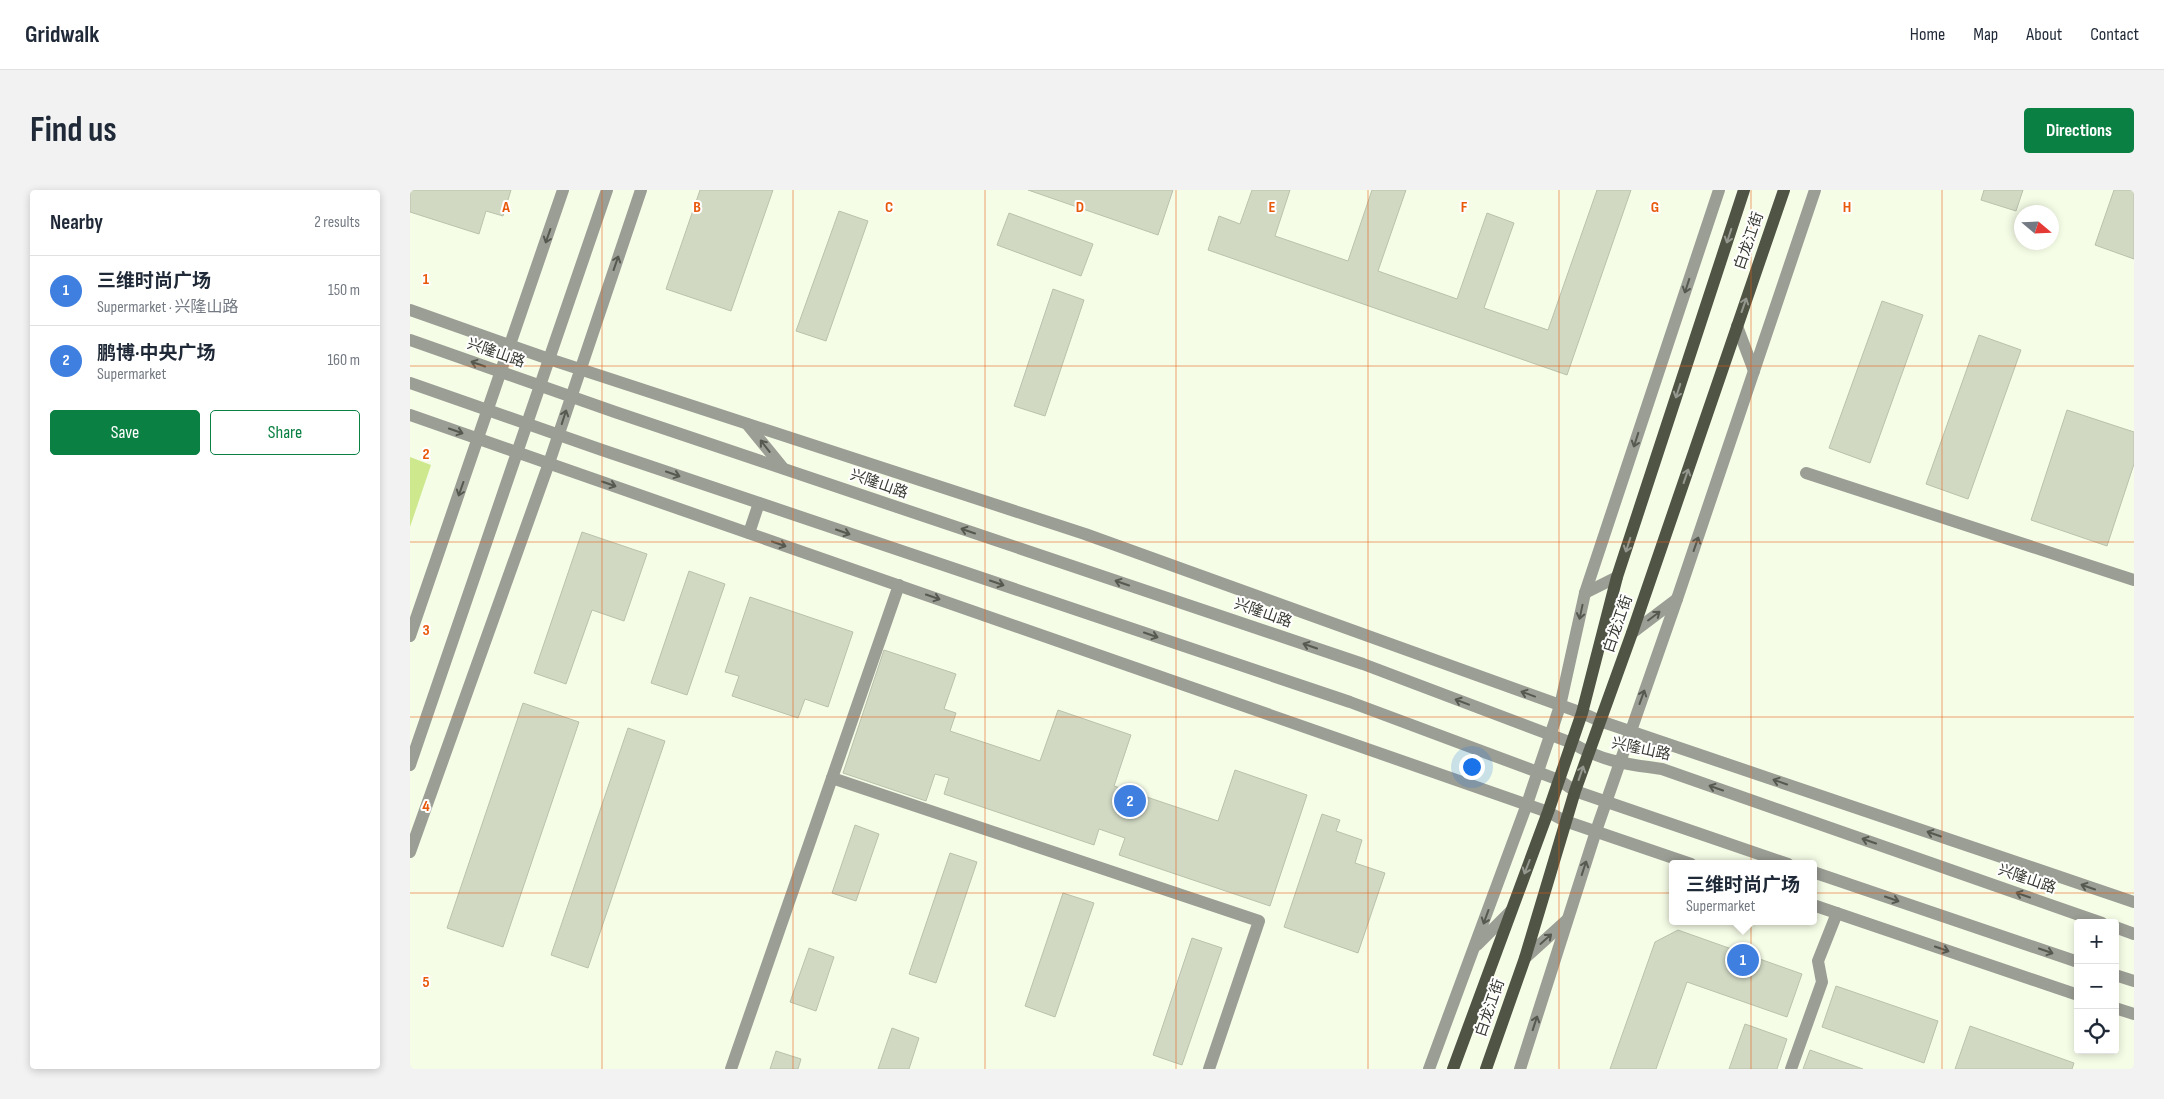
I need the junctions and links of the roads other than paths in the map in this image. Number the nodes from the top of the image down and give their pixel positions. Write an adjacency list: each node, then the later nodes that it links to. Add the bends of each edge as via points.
1 (563, 190): 11 (street, one-way to 11)
2 (607, 190): 12 (street)
3 (641, 190): 13 (street, one-way to 3)
4 (1719, 190): 34 (street, one-way to 34)
5 (1744, 190): 31 (main road, 白龙江街, one-way to 31)
6 (1784, 190): 9 (main road, 白龙江街, one-way to 6)
7 (1815, 190): 14 (street)
8 (410, 310): 11 (street)
9 (1737, 326): 14 (street); 36 (main road, 白龙江街, one-way to 9)
10 (410, 340): 15 (street, 兴隆山路, one-way to 10)
11 (510, 345): 12 (street); 15 (street)
12 (550, 359): 13 (street); 17 (street)
13 (580, 369): 18 (street); 22 (street)
14 (1754, 371): 35 (street, one-way to 14)
15 (501, 372): 17 (street, 兴隆山路); 19 (street)
16 (410, 383): 19 (street)
17 (540, 386): 18 (street, 兴隆山路); 21 (street)
18 (571, 396): 23 (street, one-way to 18); 27 (street, 兴隆山路)
19 (488, 410): 21 (street); 24 (street)
20 (410, 415): 24 (street, one-way to 24)
21 (527, 424): 23 (street); 25 (street)
22 (747, 424): 27 (street, one-way to 22); 38 (street, one-way to 22, via 1084,534)
23 (558, 435): 26 (street); 29 (street, one-way to 29)
24 (478, 438): 25 (street); 37 (street, one-way to 37)
25 (518, 452): 26 (street); 46 (street)
26 (549, 463): 30 (street, one-way to 30); 55 (street)
27 (783, 468): 42 (street, 兴隆山路, one-way to 27, via 1363,664)
28 (1806, 472): 32 (street)
29 (759, 503): 30 (street); 47 (street, one-way to 47, via 1350,702)
30 (749, 533): 33 (street, one-way to 33)
31 (1617, 577): 34 (street); 39 (main road, 白龙江街)
32 (2134, 580)
33 (899, 585): 48 (street); 52 (street, one-way to 52)
34 (1585, 593): 38 (street, one-way to 38)
35 (1677, 599): 36 (street, one-way to 35); 41 (street, one-way to 35)
36 (1632, 633): 40 (main road, 白龙江街)
37 (410, 636)
38 (1560, 706): 39 (street); 42 (street)
39 (1582, 713): 40 (street); 43 (main road, 白龙江街)
40 (1600, 721): 41 (street); 44 (main road, 白龙江街)
41 (1630, 731): 45 (street); 61 (street, one-way to 41)
42 (1550, 736): 43 (street, 兴隆山路); 47 (street)
43 (1572, 743): 44 (street, 兴隆山路); 49 (main road, 白龙江街)
44 (1588, 753): 45 (street, 兴隆山路); 50 (main road, 白龙江街, one-way to 44)
45 (1619, 764): 51 (street); 65 (street, 兴隆山路, one-way to 45, via 1662,769)
46 (410, 765)
47 (1537, 773): 49 (street); 52 (street)
48 (832, 778): 77 (street); 78 (street, via 1259,921)
49 (1559, 780): 50 (street); 53 (main road, 白龙江街)
50 (1575, 791): 51 (street); 54 (main road, 白龙江街)
51 (1606, 802): 56 (street); 59 (street)
52 (1527, 804): 53 (street); 69 (street, one-way to 69)
53 (1548, 812): 54 (street); 63 (main road, 白龙江街, one-way to 63)
54 (1565, 821): 56 (street); 70 (main road, 白龙江街)
55 (414, 827): 57 (street)
56 (1596, 832): 58 (street); 66 (street, one-way to 56)
57 (410, 852)
58 (1679, 860)
59 (1776, 860)
60 (1817, 873): 71 (street, one-way to 71)
61 (2134, 902)
62 (1817, 906): 64 (street)
63 (1511, 912): 69 (street); 80 (main road, 白龙江街)
64 (1836, 913): 74 (street, one-way to 74); 83 (street, via 1818,961 1822,982)
65 (2091, 919)
66 (1568, 920): 70 (street, one-way to 66); 82 (street, one-way to 66)
67 (2119, 929): 68 (street)
68 (2134, 934)
69 (1474, 950): 79 (street)
70 (1525, 958): 81 (main road, 白龙江街)
71 (2074, 961)
72 (2119, 976): 73 (street)
73 (2134, 981)
74 (2074, 994)
75 (2118, 1009): 76 (street)
76 (2134, 1014)
77 (732, 1069)
78 (1209, 1069)
79 (1429, 1069)
80 (1453, 1069)
81 (1486, 1069)
82 (1520, 1069)
83 (1791, 1069)

